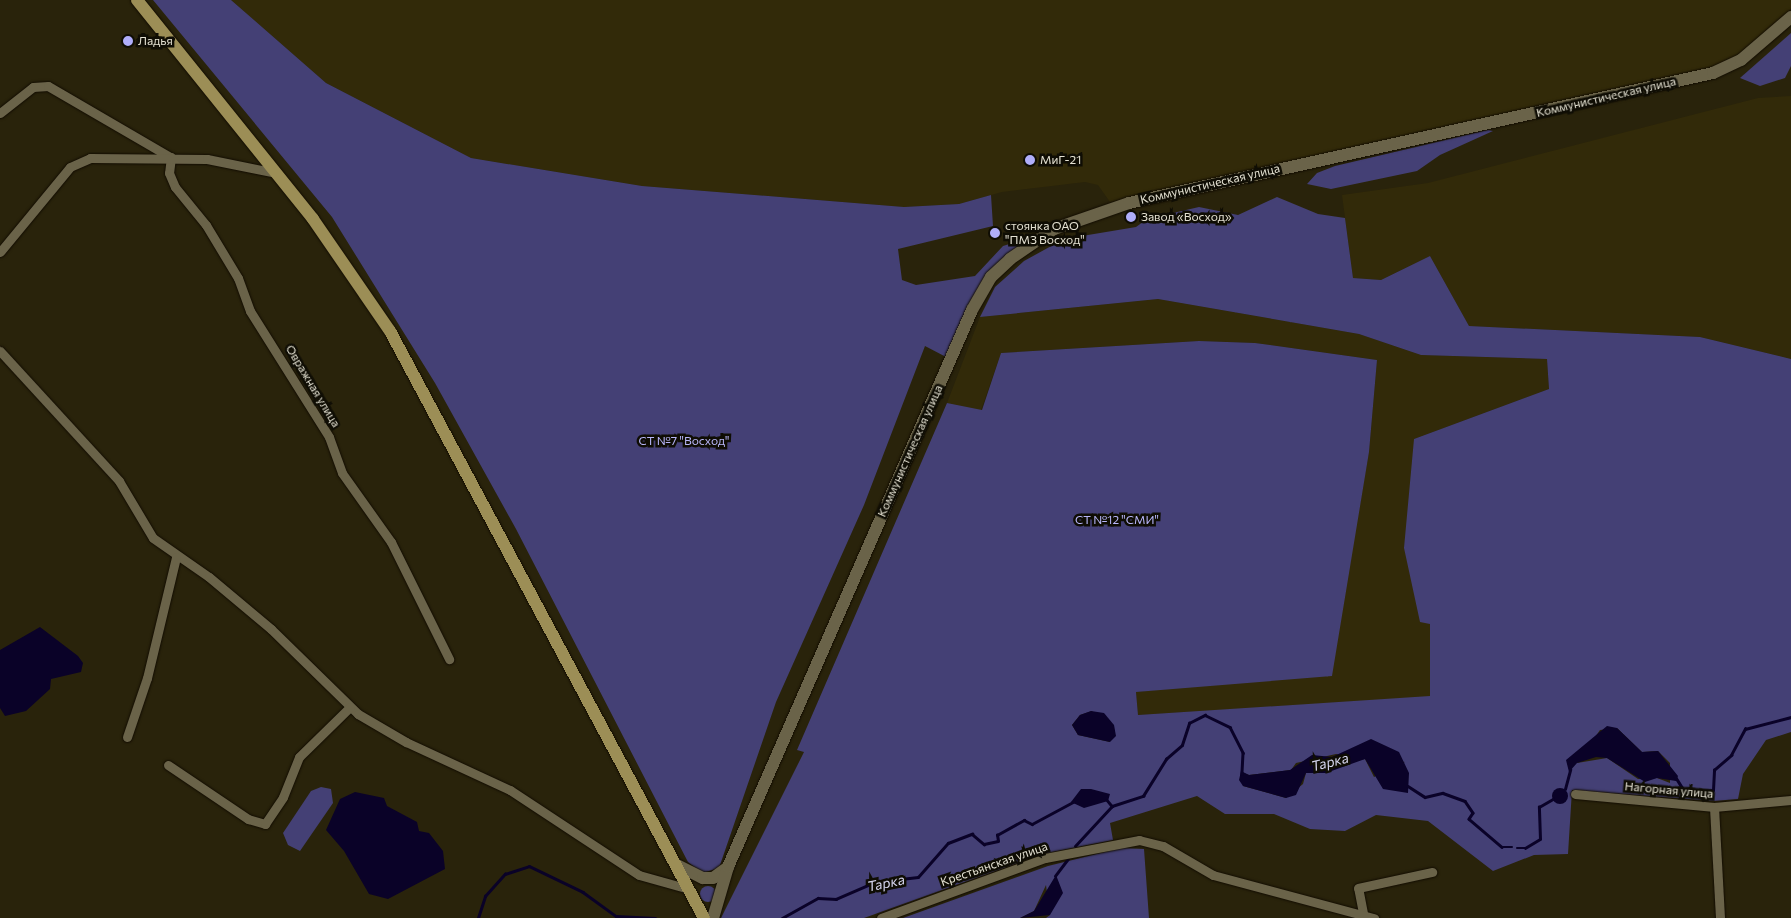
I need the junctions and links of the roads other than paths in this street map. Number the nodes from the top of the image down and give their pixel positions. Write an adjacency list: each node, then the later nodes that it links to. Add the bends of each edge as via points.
1 (137, 0): 5 (main road)
2 (1791, 17): 17 (main road, Коммунистическая улица, via 1741,60 1713,72 1129,203 1074,220 1021,250 991,277 972,310)
3 (0, 113): 4 (street, via 33,86 48,86)
4 (171, 157): 5 (street); 6 (street, via 79,161); 9 (street, Овражная улица, via 169,173 175,187 206,225 238,278 250,311 330,437 342,473 391,542)
5 (276, 174): 16 (main road, via 390,331)
6 (0, 252)
7 (0, 351): 8 (street, via 119,481 152,538)
8 (176, 557): 10 (street, via 209,577 271,628); 11 (street, via 147,678)
9 (449, 659)
10 (350, 707): 12 (street, via 299,757 283,797 265,824 248,819); 19 (street, via 406,742 510,790 639,874)
11 (127, 737)
12 (168, 765)
13 (1575, 794): 15 (street, Нагорная улица)
14 (1791, 800): 15 (street, Нагорная улица)
15 (1714, 807): 25 (street)
16 (677, 865): 17 (main road, via 692,875 713,878); 19 (main road)
17 (728, 867): 22 (main road, Коммунистическая улица)
18 (1432, 872): 20 (street, via 1358,888)
19 (689, 889): 21 (main road)
20 (1363, 913): 23 (street, Крестьянская улица, via 1213,875 1163,846 1140,840 1045,858); 24 (street, Крестьянская улица)
21 (704, 918)
22 (713, 918)
23 (881, 918)
24 (1374, 918)
25 (1720, 918)

